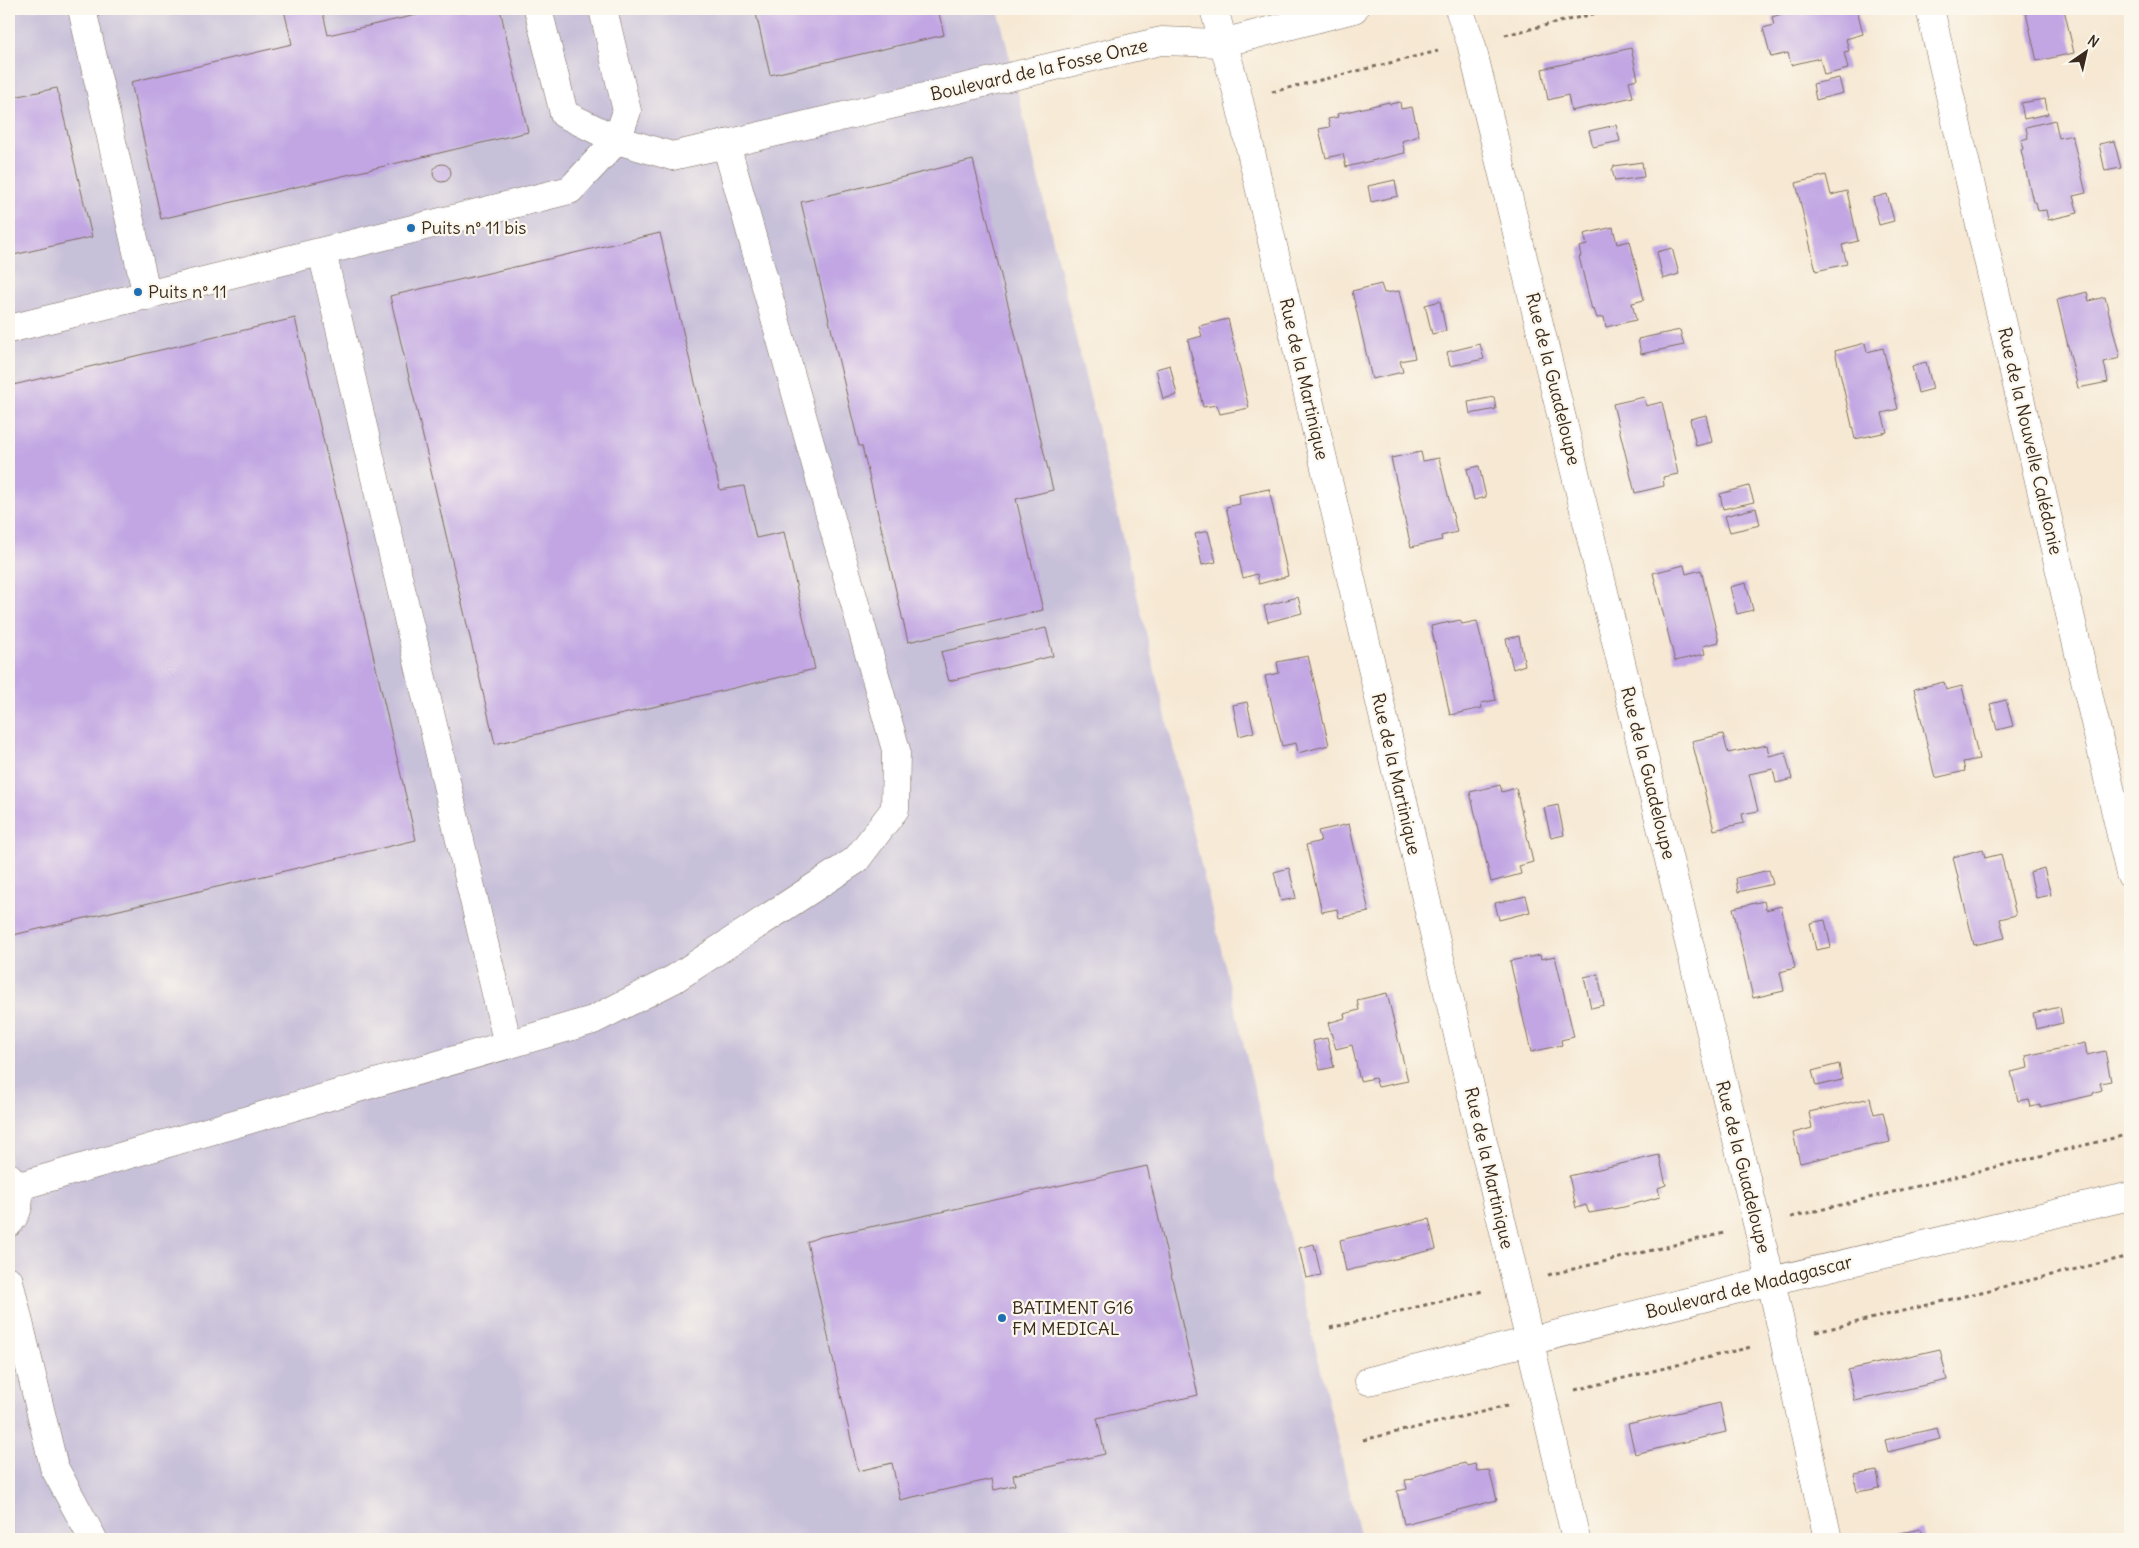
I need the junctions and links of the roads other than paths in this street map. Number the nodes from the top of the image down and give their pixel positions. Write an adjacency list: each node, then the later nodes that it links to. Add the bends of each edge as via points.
1 (82, 9): 12 (street)
2 (538, 9): 9 (street, Boulevard de la Fosse Onze, via 564,114)
3 (603, 9): 9 (street, via 627,111)
4 (1214, 9): 8 (street, Rue de la Martinique)
5 (1354, 9): 8 (street, Boulevard de la Fosse Onze)
6 (1459, 9): 20 (street, Rue de la Guadeloupe, via 1472,43)
7 (1930, 9): 14 (street, Rue de la Nouvelle Calédonie)
8 (1222, 43): 10 (street, Boulevard de la Fosse Onze, via 1161,41); 21 (street, Rue de la Martinique, via 1239,100)
9 (617, 140): 10 (street, Boulevard de la Fosse Onze, via 672,156); 11 (street, via 570,190)
10 (726, 144): 15 (street, via 896,750 895,810 856,860 674,979 593,1020)
11 (322, 252): 12 (street); 15 (street)
12 (147, 296): 13 (street)
13 (9, 329)
14 (2130, 874)
15 (508, 1045): 16 (street)
16 (13, 1182): 18 (street, via 19,1198 18,1208)
17 (2130, 1196): 20 (street, Boulevard de Madagascar)
18 (9, 1223)
19 (9, 1281): 23 (street, via 54,1467)
20 (1771, 1281): 21 (street, Boulevard de Madagascar); 25 (street, Rue de la Guadeloupe)
21 (1530, 1341): 22 (street, Boulevard de Madagascar); 24 (street, Rue de la Martinique)
22 (1369, 1381)
23 (93, 1539)
24 (1576, 1539)
25 (1828, 1539)

